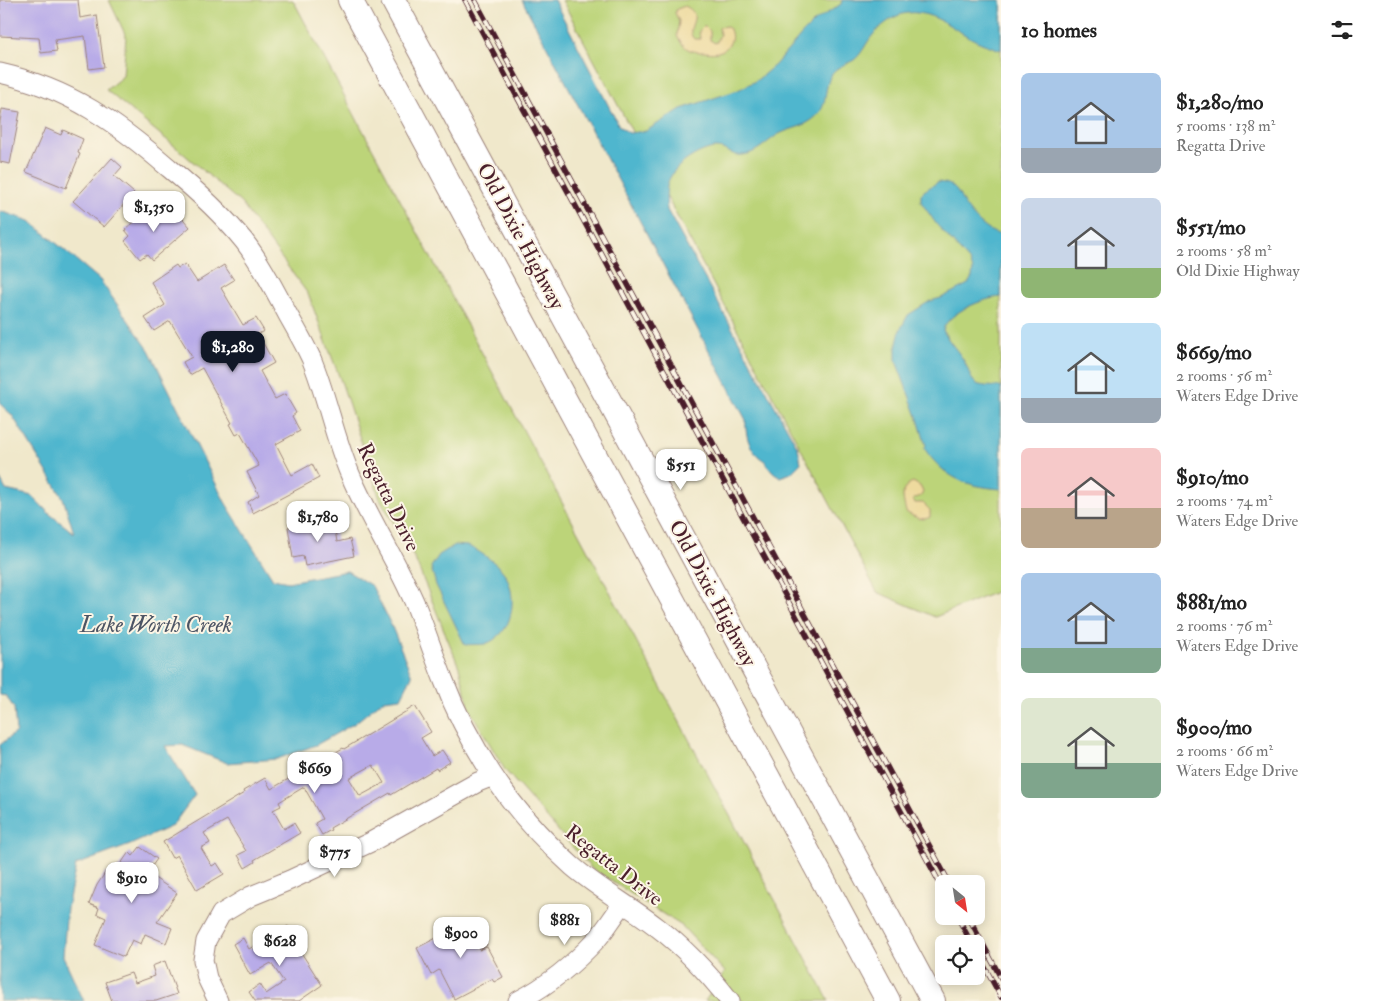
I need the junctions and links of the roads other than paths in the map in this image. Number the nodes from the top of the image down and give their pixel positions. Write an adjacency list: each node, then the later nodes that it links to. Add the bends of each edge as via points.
1 (350, 0): 9 (main road, Old Dixie Highway)
2 (393, 0): 10 (main road, Old Dixie Highway)
3 (0, 72): 4 (street, Regatta Drive, via 83,104 130,134 221,214 245,243 309,354 349,473 399,568 464,726)
4 (493, 776): 5 (street, Regatta Drive, via 547,842 572,866); 6 (street, via 371,842 251,896 221,914 206,941 203,960)
5 (623, 904): 7 (street, via 598,938 572,963 536,992); 8 (street, Regatta Drive, via 683,948)
6 (218, 1001)
7 (518, 1001)
8 (730, 1001)
9 (888, 1001)
10 (933, 1001)

